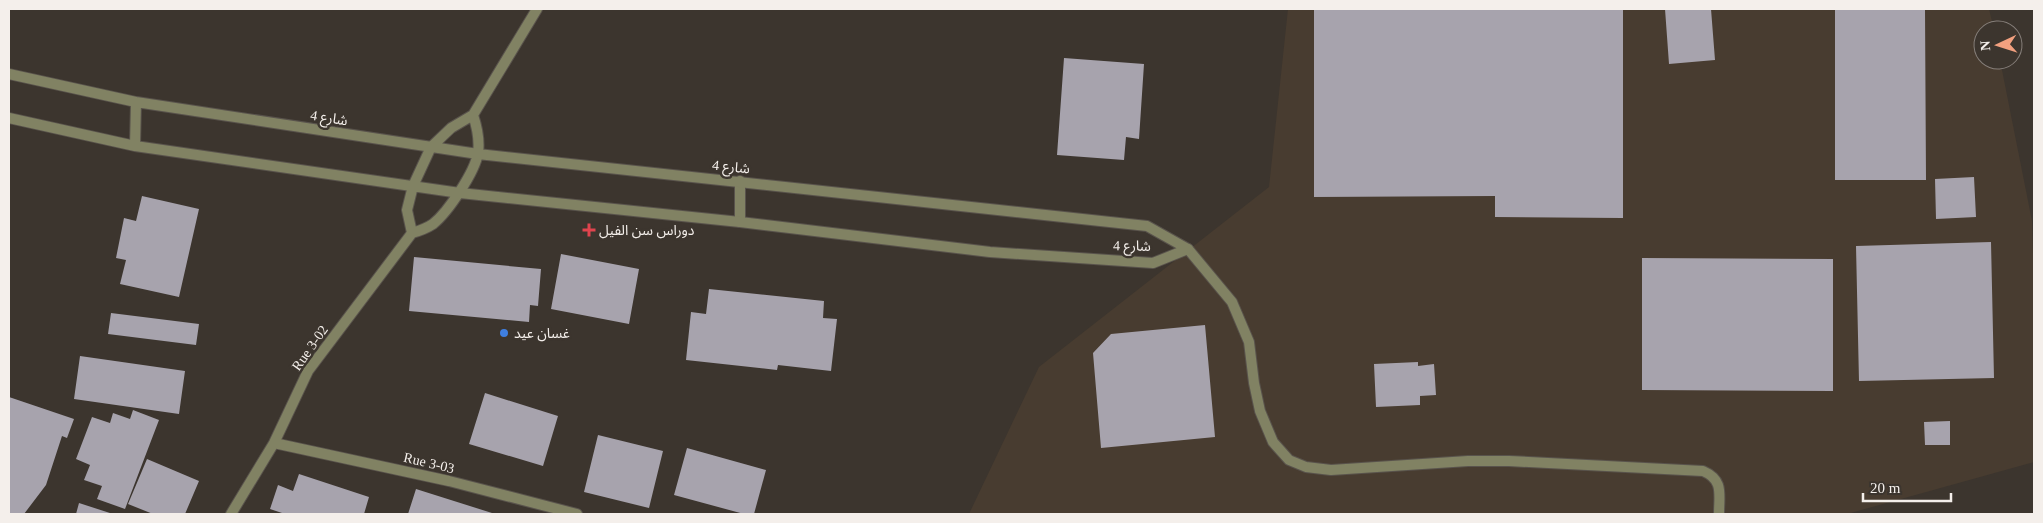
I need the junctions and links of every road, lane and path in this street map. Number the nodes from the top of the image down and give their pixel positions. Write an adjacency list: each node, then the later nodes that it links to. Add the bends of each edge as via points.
1 (537, 9): 4 (street)
2 (9, 74): 3 (street, شارع 4)
3 (136, 102): 6 (street); 7 (street, شارع 4)
4 (473, 115): 7 (street, via 451,128); 8 (street, via 478,134)
5 (9, 118): 6 (street, شارع 4)
6 (135, 146): 10 (street, شارع 4)
7 (431, 147): 8 (street, شارع 4); 10 (street)
8 (478, 154): 9 (street, شارع 4); 11 (street)
9 (740, 181): 12 (street); 14 (street, شارع 4, via 1147,226)
10 (413, 186): 11 (street, شارع 4); 13 (street, via 407,210)
11 (460, 193): 12 (street, شارع 4); 13 (street, via 434,223)
12 (740, 222): 14 (street, شارع 4, via 990,252 1153,263)
13 (412, 233): 15 (street, Rue 3-02, via 308,371)
14 (1188, 249): 18 (street, via 1232,302 1249,342 1260,411 1273,442 1289,460 1306,467 1331,470 1509,461 1703,471 1713,476 1719,486)
15 (274, 443): 16 (street, Rue 3-02); 17 (street, Rue 3-03, via 449,481)
16 (232, 514)
17 (577, 514)
18 (1719, 514)

